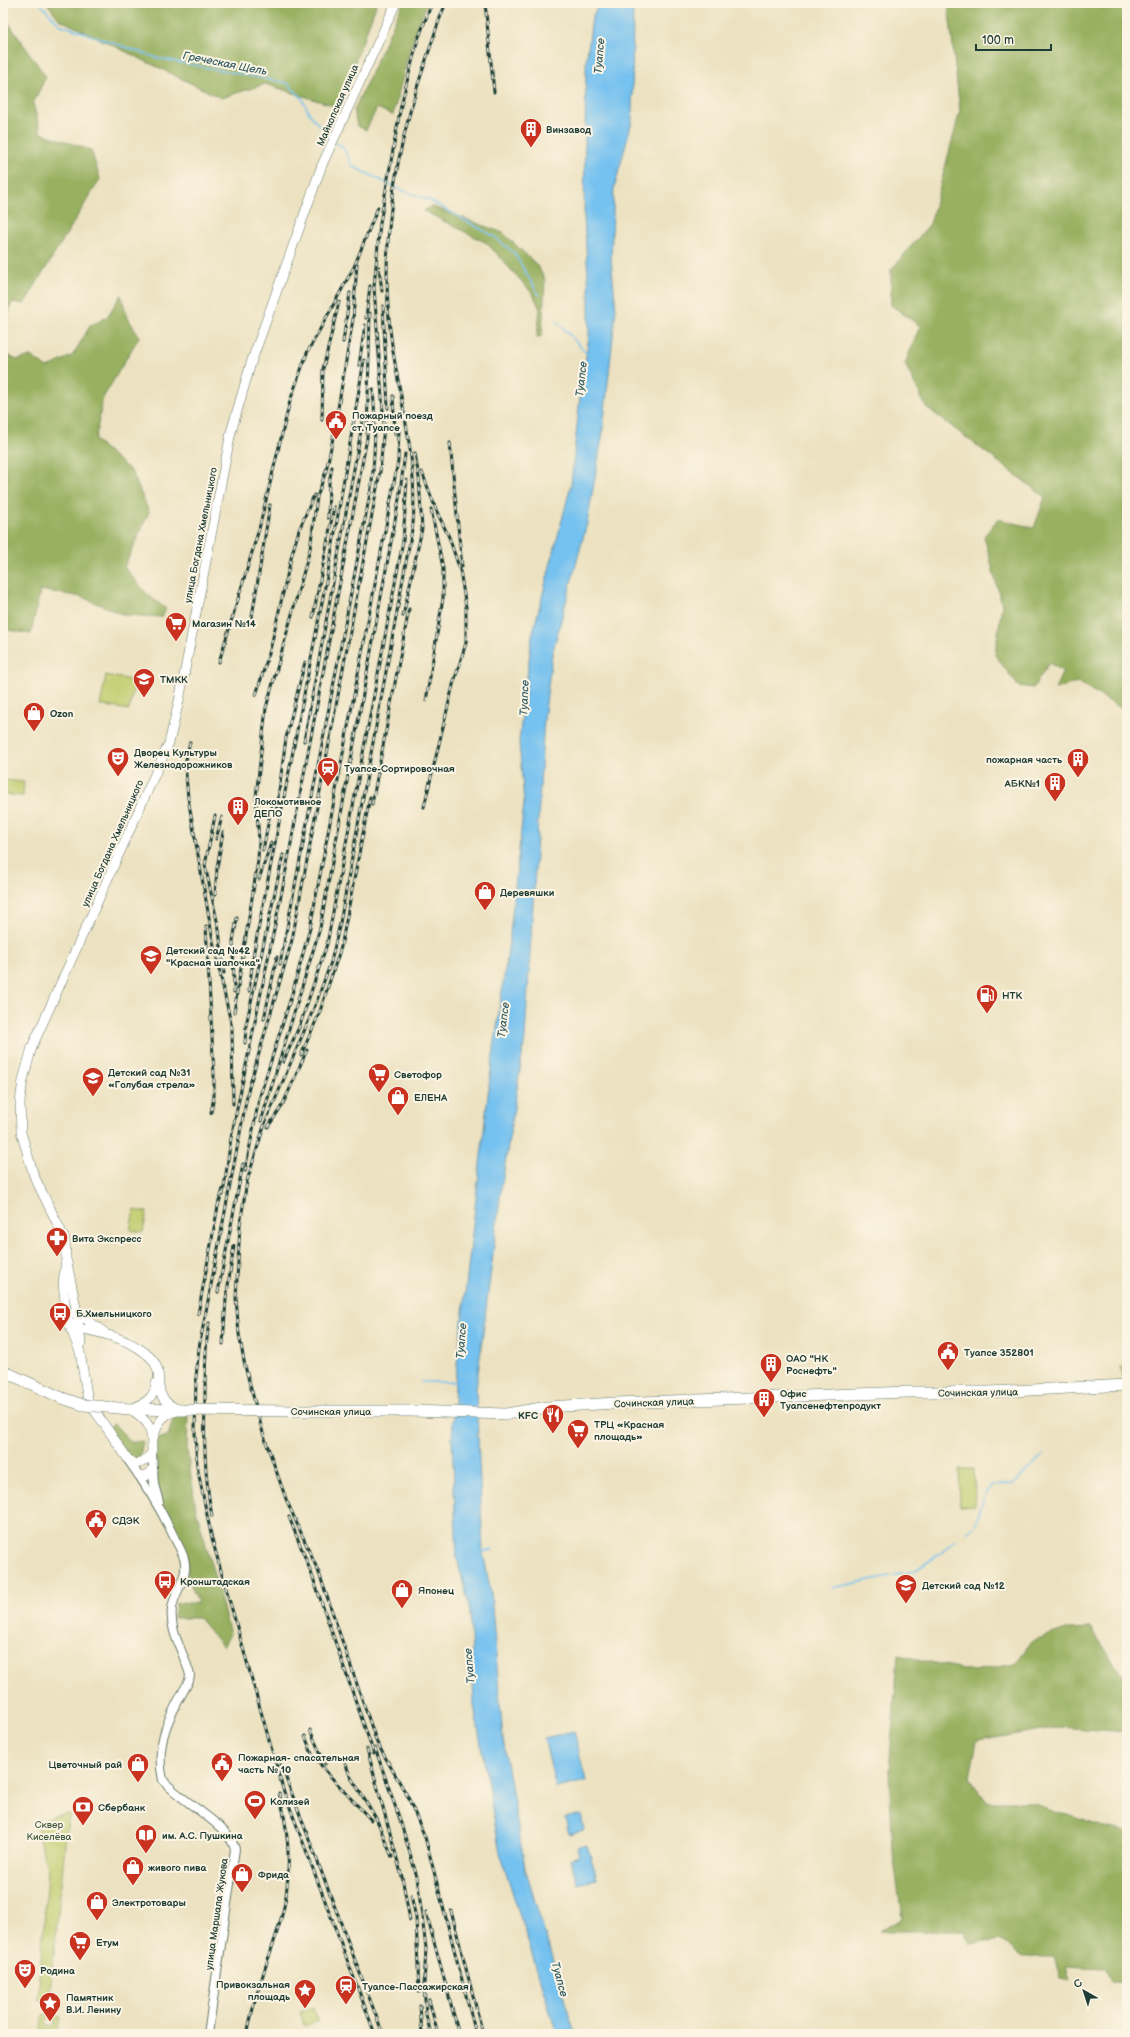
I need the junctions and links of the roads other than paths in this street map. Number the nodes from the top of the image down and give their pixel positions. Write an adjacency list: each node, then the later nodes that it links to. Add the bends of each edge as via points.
1 (396, 3): 2 (main road, Майкопская улица, via 330,147)
2 (304, 218): 3 (main road, улица Богдана Хмельницкого, via 251,363 231,432 174,724 166,751 32,1047 24,1074 20,1102 21,1132 34,1176 65,1239)
3 (66, 1259): 4 (main road); 5 (main road, via 62,1283)
4 (77, 1313): 5 (main road, via 69,1314); 6 (main road); 7 (main road)
5 (67, 1319): 6 (main road, via 72,1327); 8 (main road)
6 (80, 1328): 7 (main road); 8 (main road)
7 (111, 1336): 8 (main road, via 91,1334); 10 (main road, via 151,1358)
8 (80, 1348): 15 (main road, via 88,1400)
9 (3, 1371): 12 (highway, Сочинская улица, bridge, via 83,1405)
10 (157, 1373): 12 (main road, via 155,1390 151,1398 142,1405); 13 (main road, via 159,1390 164,1401)
11 (1127, 1385): 13 (highway, Сочинская улица, bridge, via 616,1403 506,1414)
12 (130, 1409): 13 (highway, Сочинская улица); 14 (main road, via 146,1419)
13 (182, 1410): 14 (main road, via 168,1414 158,1422)
14 (152, 1448): 15 (main road, via 145,1460 137,1464); 16 (main road)
15 (128, 1459): 17 (main road)
16 (153, 1470): 17 (main road, via 146,1476); 18 (main road)
17 (139, 1475): 18 (main road)
18 (162, 1513): 19 (main road, улица Маршала Жукова, via 186,1564 185,1576 174,1600 172,1622 190,1675 165,1727 160,1770 163,1780 220,1829 234,1843 235,1850)
19 (208, 2034)

